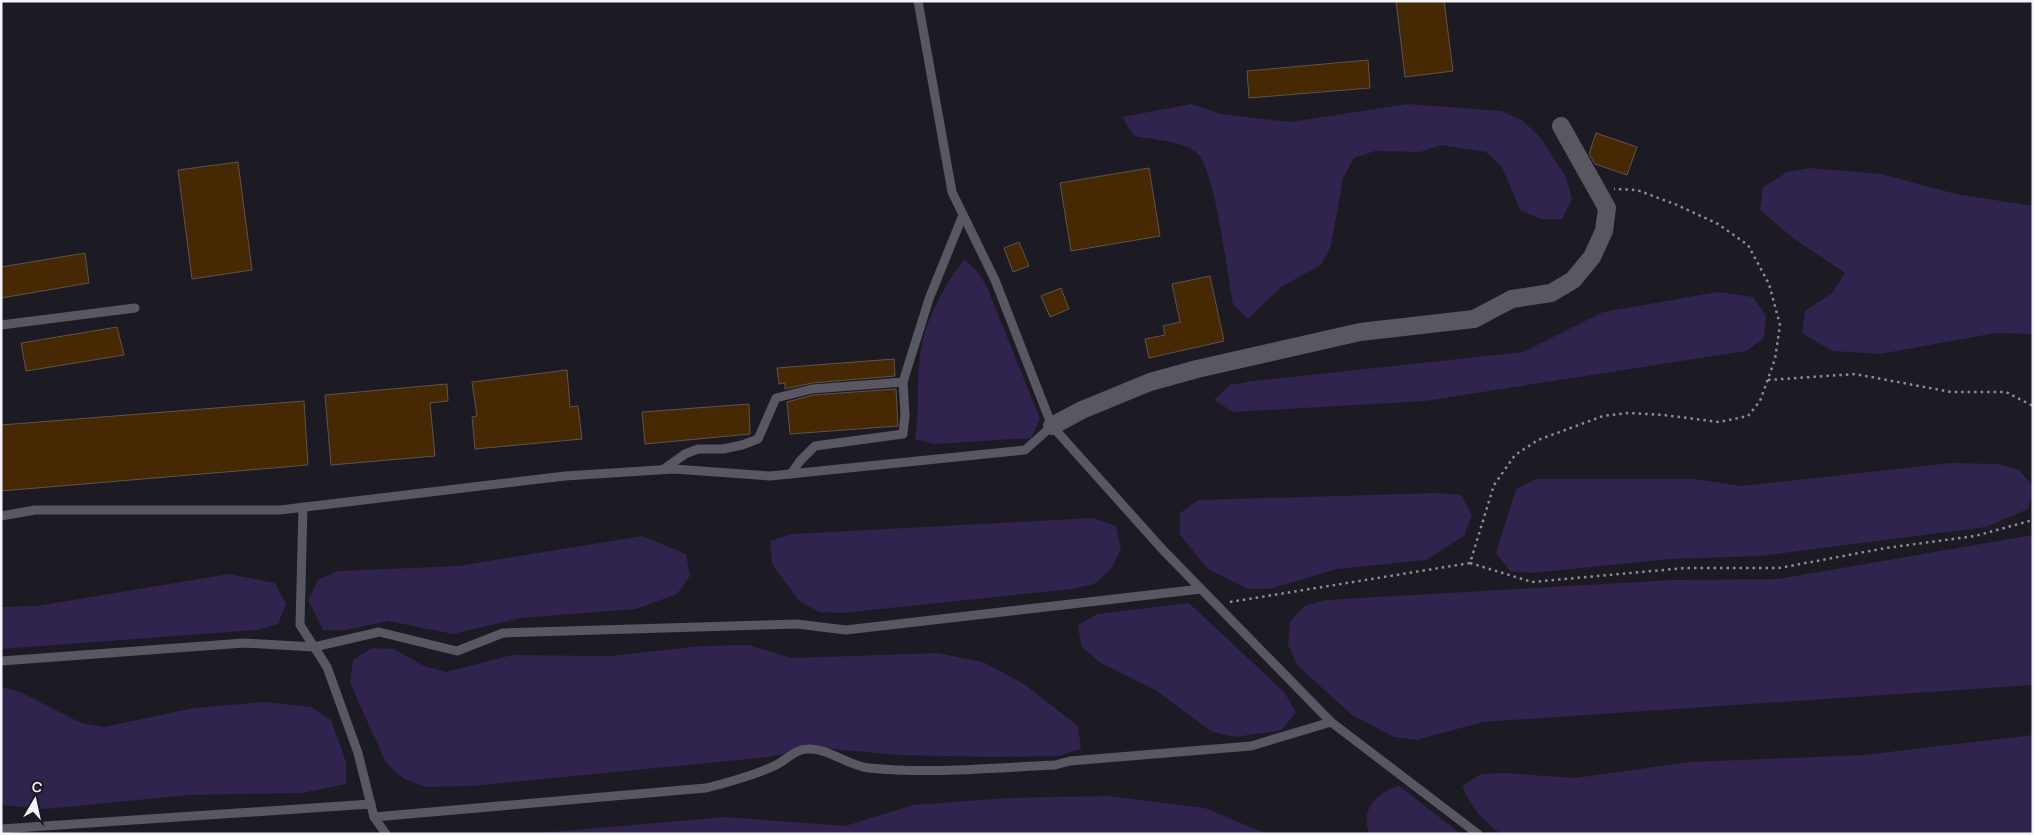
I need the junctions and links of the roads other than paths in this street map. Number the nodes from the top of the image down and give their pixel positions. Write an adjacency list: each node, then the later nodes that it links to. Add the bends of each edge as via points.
1 (918, 1): 3 (lane, via 952,192)
2 (1561, 126): 7 (street, via 1607,208 1604,231 1592,257 1573,280 1551,293 1512,299 1474,319 1360,332 1212,365 1150,382)
3 (963, 215): 6 (lane, via 929,299); 7 (lane, via 995,280)
4 (134, 308): 5 (lane)
5 (1, 326)
6 (902, 382): 8 (lane, via 812,389 776,398 758,439 723,449 698,448 684,454); 9 (lane, via 903,434 815,446)
7 (1052, 426): 9 (lane, via 1025,450); 12 (lane)
8 (664, 470): 9 (lane, via 770,476); 10 (lane, via 565,476)
9 (791, 474)
10 (303, 507): 11 (lane, via 189,512 35,510); 13 (lane, via 300,625)
11 (1, 516)
12 (1201, 589): 13 (lane, via 846,630 797,624 503,633 458,651 378,632); 15 (lane)
13 (314, 647): 14 (lane, via 244,643); 16 (lane, via 327,667 358,752)
14 (1, 661)
15 (1331, 722): 17 (lane, via 1251,746 1055,765 919,772 866,768 807,749 745,779 706,788); 20 (lane)
16 (371, 804): 17 (lane); 18 (lane)
17 (374, 817): 19 (lane)
18 (1, 829)
19 (386, 834)
20 (1478, 834)

